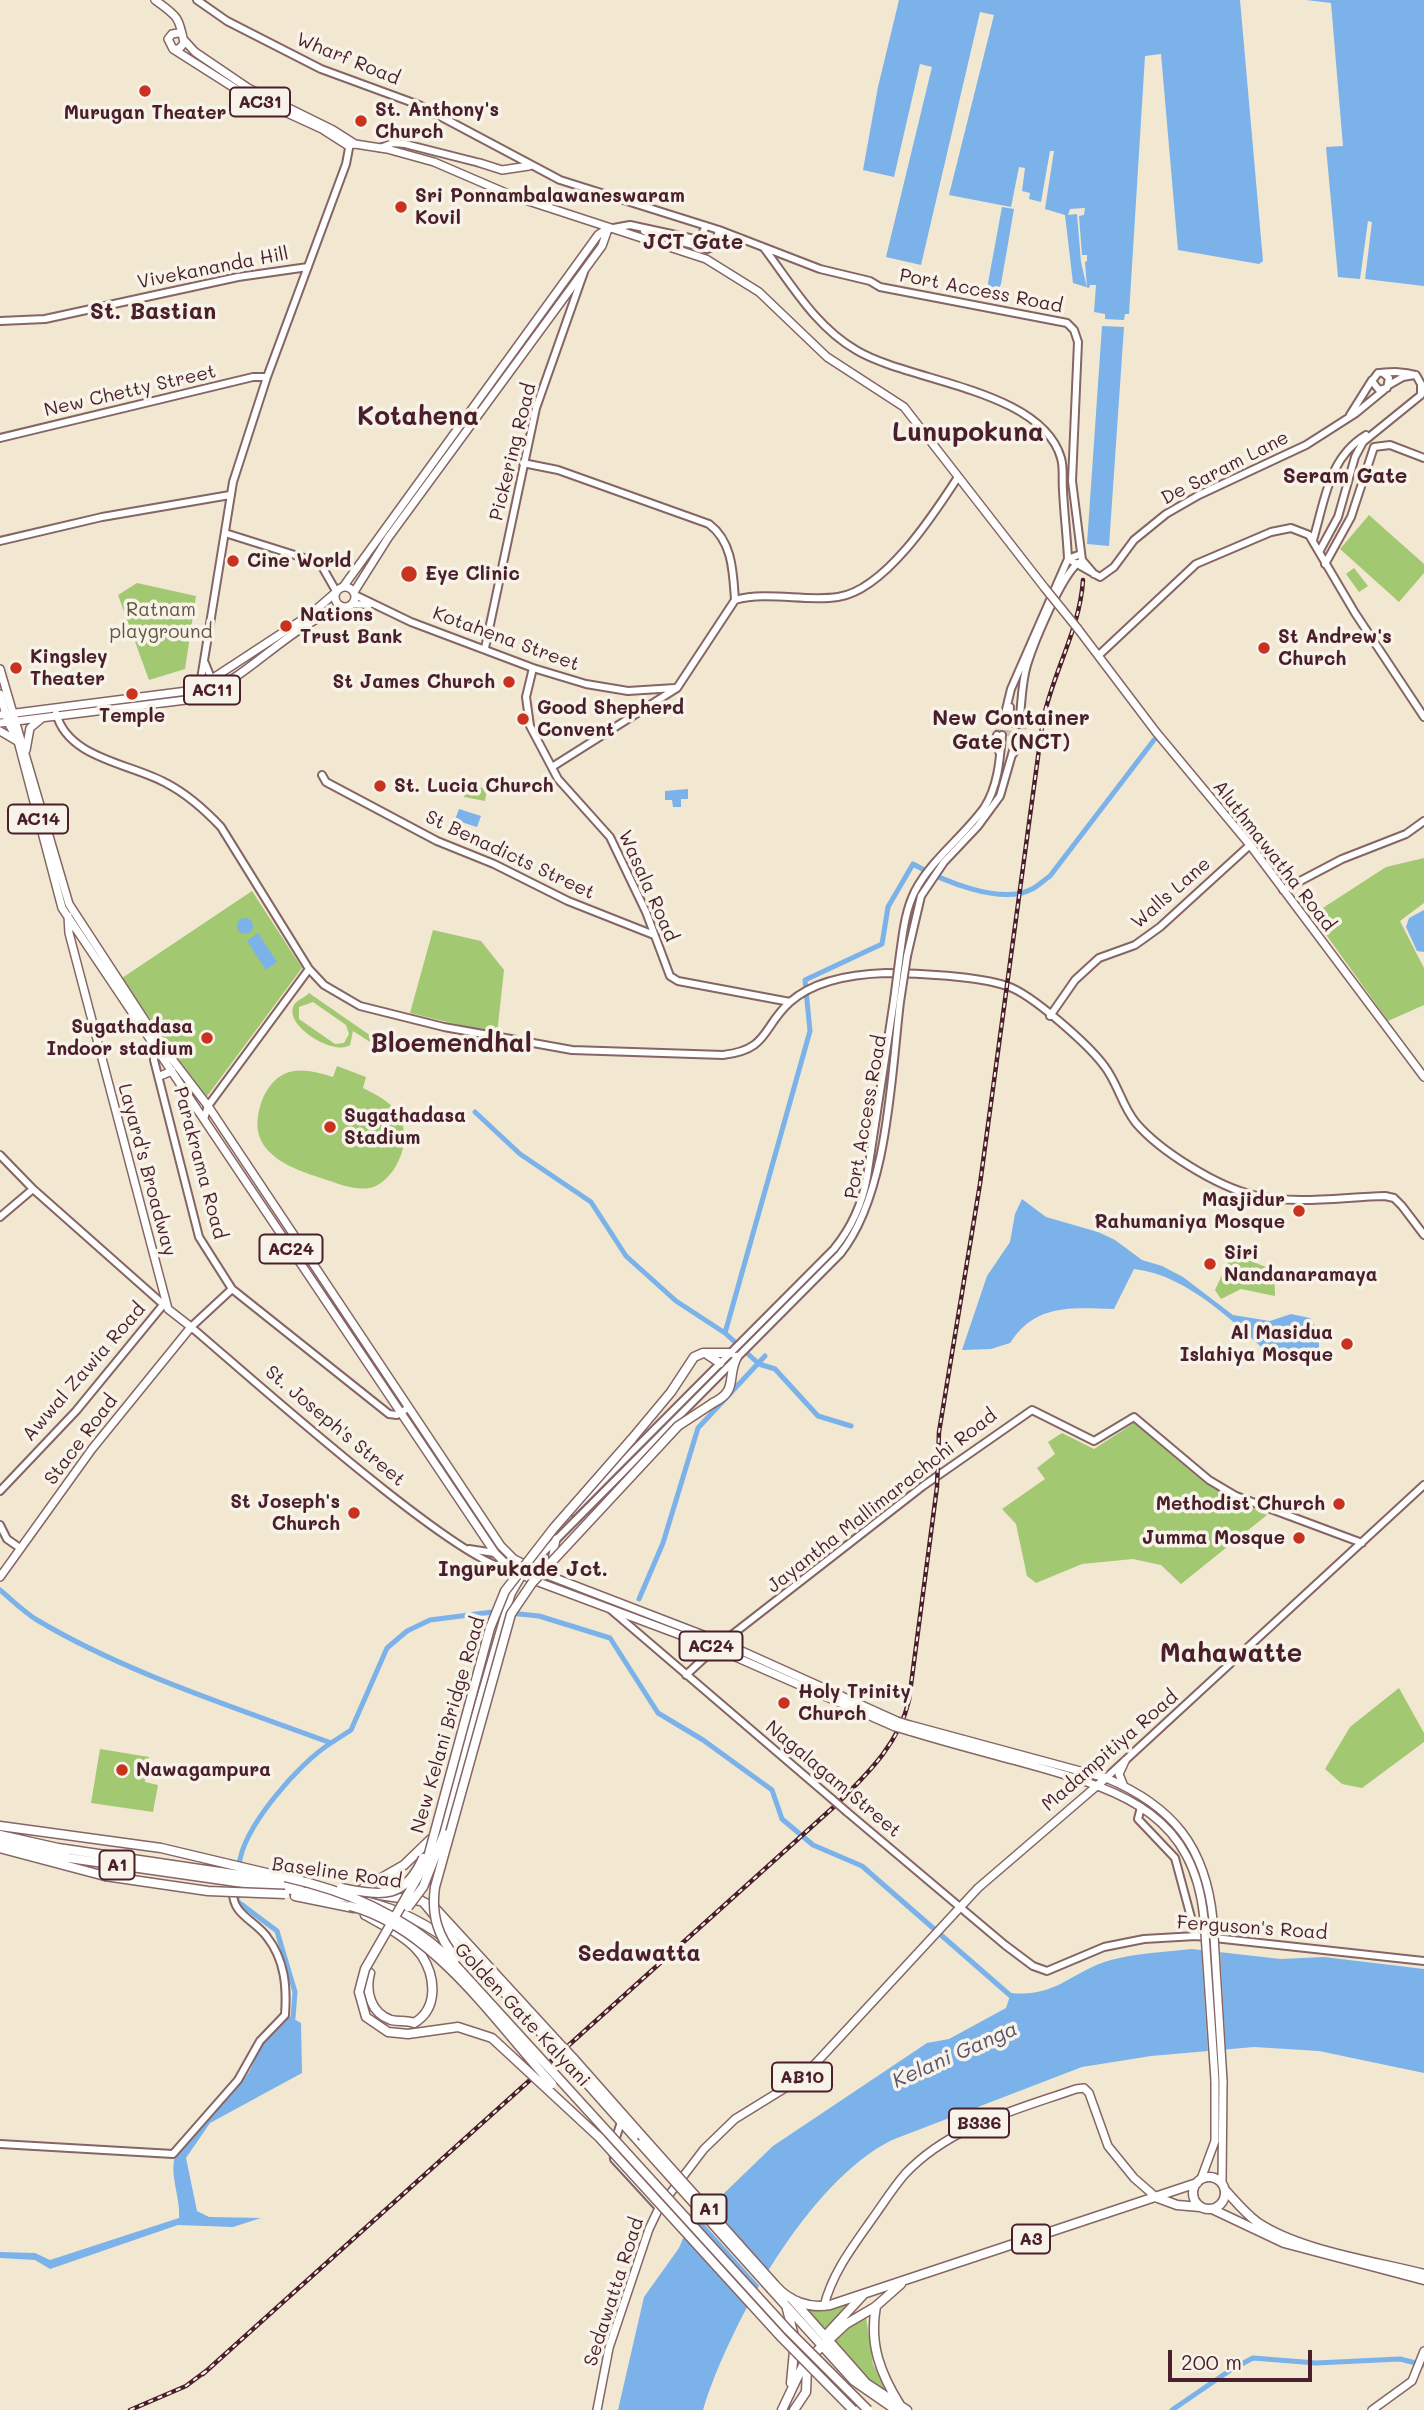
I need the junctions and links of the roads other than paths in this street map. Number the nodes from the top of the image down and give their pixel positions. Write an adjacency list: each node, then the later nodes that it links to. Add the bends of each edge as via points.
1 (155, 0): 3 (main road, via 173,13)
2 (197, 0): 8 (street, Wharf Road, via 227,21 320,69 428,110)
3 (181, 37): 4 (main road, via 181,47); 4 (main road, via 168,39); 5 (main road, AC31, via 195,52 257,93)
4 (173, 49): 5 (main road, AC31, via 239,91)
5 (349, 143): 6 (main road, Aluthmawatha Road); 14 (street, via 347,161)
6 (380, 148): 7 (street, via 405,144); 11 (main road, Aluthmawatha Road, via 434,162)
7 (480, 163): 8 (main road, via 502,170)
8 (529, 166): 10 (street, Wharf Road, via 596,193)
9 (629, 225): 10 (street, via 697,240); 11 (street); 12 (street, via 703,249 715,246)
10 (706, 226): 12 (street, Wharf Road)
11 (608, 229): 15 (main road, via 605,242); 29 (main road, Aluthmawatha Road, via 714,262 759,292 827,357 904,407); 37 (main road, AC11, via 598,235)
12 (719, 230): 13 (street, Wharf Road)
13 (763, 247): 24 (street, Port Access Road, via 880,287 1067,323 1078,342); 26 (street, via 820,322 853,349 892,367 999,401 1037,425)
14 (308, 267): 16 (street, Vivekananda Hill, via 238,277 45,319); 19 (street)
15 (586, 267): 28 (street, Pickering Road, via 536,408); 38 (main road, via 394,530)
16 (0, 321)
17 (1383, 373): 18 (street); 20 (street); 21 (street, via 1389,377)
18 (1416, 375): 21 (street); 23 (street, via 1421,395)
19 (267, 377): 25 (street, New Chetty Street); 30 (street)
20 (1373, 379): 21 (street, via 1375,388); 22 (street)
21 (1387, 388): 22 (street)
22 (1347, 419): 35 (street, De Saram Lane, via 1280,459 1167,514 1133,540 1106,576 1094,574)
23 (1374, 430): 32 (street, via 1339,458); 34 (street, via 1355,457 1338,517)
24 (1072, 437): 26 (street); 35 (street, Port Access Road)
25 (0, 438)
26 (1056, 446): 35 (street)
27 (1424, 458): 36 (street, via 1390,445 1374,447 1350,517)
28 (523, 463): 39 (street, via 558,470 709,524 730,556); 42 (street, Pickering Road)
29 (958, 477): 39 (street, via 919,536 859,590 838,597); 43 (main road, Aluthmawatha Road, bridge)
30 (230, 495): 31 (street); 33 (street)
31 (225, 533): 37 (street, via 320,563); 44 (street)
32 (1312, 540): 34 (street); 43 (street, via 1306,533 1286,527 1203,559)
33 (0, 541)
34 (1319, 552): 36 (street)
35 (1078, 561): 35 (street, via 1011,689 1011,723 1027,665 1041,630)
36 (1325, 564): 54 (street)
37 (338, 591): 38 (main road); 41 (main road, via 337,603); 47 (main road, AC11)
38 (354, 594): 40 (street, Kotahena Street); 41 (main road)
39 (735, 600): 49 (street)
40 (370, 605): 41 (street, Kotahena Street); 42 (street, Kotahena Street)
41 (349, 606): 47 (main road, AC11, via 316,620)
42 (485, 648): 45 (street, Kotahena Street)
43 (1099, 655): 62 (main road, Aluthmawatha Road)
44 (205, 662): 47 (street); 48 (street)
45 (533, 668): 49 (street, Kotahena Street, via 628,691); 59 (street, Wasala Road, via 526,697 530,726)
46 (0, 669): 55 (main road)
47 (213, 684): 48 (main road, AC11); 51 (main road, AC11)
48 (201, 686): 51 (street); 52 (main road, AC11)
49 (677, 688): 59 (street)
50 (0, 694): 55 (main road)
51 (205, 694): 52 (main road, AC11, via 187,700)
52 (56, 712): 53 (main road, AC11); 55 (main road, AC11); 68 (street, via 61,728 87,751 165,782 206,811)
53 (45, 717): 55 (main road, AC11); 58 (main road, via 30,728)
54 (1424, 717)
55 (7, 718): 57 (main road, AC14); 58 (main road, AC14)
56 (0, 731): 57 (main road)
57 (18, 741): 65 (main road, AC14, via 59,899)
58 (26, 752): 65 (main road, AC14)
59 (552, 767): 66 (street, Wasala Road, via 610,837)
60 (322, 775): 66 (street, St Benadicts Street, via 326,782 437,841)
61 (1424, 821): 64 (street, via 1406,834 1342,859)
62 (1250, 845): 64 (main road, Aluthmawatha Road); 70 (street, Walls Lane, via 1160,927 1135,945 1099,958 1075,980)
63 (941, 860): 63 (street, Port Access Road, via 984,807 1009,736 1010,758 1000,796 978,826); 67 (street, Port Access Road, via 925,887); 67 (street, Port Access Road, via 922,880 910,903)
64 (1283, 890): 74 (main road, Aluthmawatha Road)
65 (70, 914): 71 (main road, AC24); 82 (main road, Layard's Broadway, via 69,933)
66 (654, 935): 69 (street, Wasala Road, via 667,971 678,981)
67 (904, 955): 85 (street, Port Access Road, bridge, via 875,1179 861,1224 840,1254)
68 (309, 968): 69 (street, via 345,999 376,1012 572,1050 736,1054 762,1041); 75 (street)
69 (794, 1000): 70 (street, via 815,987 852,977 910,974 1006,986)
70 (1050, 1016): 80 (street, via 1101,1062 1136,1123 1207,1176 1253,1195 1287,1199 1394,1198)
71 (156, 1044): 72 (main road, AC24); 73 (street, Parakrama Road); 75 (main road, AC24)
72 (172, 1072): 73 (main road); 76 (main road, AC24)
73 (160, 1076): 81 (street, Parakrama Road, via 199,1237)
74 (1424, 1077)
75 (208, 1106): 76 (street); 88 (main road, AC24)
76 (204, 1119): 88 (main road, AC24)
77 (0, 1155): 78 (street)
78 (33, 1189): 79 (street); 82 (street)
79 (0, 1217)
80 (1424, 1236)
81 (232, 1289): 83 (street); 88 (street, Parakrama Road, via 389,1414)
82 (166, 1307): 83 (main road); 90 (street, Awwal Zawia Road)
83 (191, 1327): 94 (street, St. Joseph's Street); 95 (main road, Stace Road, via 92,1449)
84 (698, 1354): 85 (highway); 86 (highway, via 713,1357); 109 (highway, bridge, via 505,1591 490,1628)
85 (734, 1355): 86 (street, Port Access Road); 87 (highway)
86 (723, 1366): 87 (highway); 92 (street, Port Access Road); 97 (street, Port Access Road)
87 (731, 1377): 110 (highway, bridge, via 728,1394 678,1426 520,1598 503,1637)
88 (404, 1410): 96 (main road, AC24); 97 (main road, AC24, via 501,1546)
89 (1424, 1485): 93 (street, Madampitiya Road)
90 (0, 1491)
91 (0, 1525): 95 (street, via 7,1539)
92 (556, 1539): 97 (street, Port Access Road); 100 (main road, via 551,1566)
93 (1362, 1543): 103 (street, Jayantha Mallimarachchi Road, via 1236,1496 1209,1480 1133,1417 1094,1441 1032,1410 923,1486); 108 (street, Madampitiya Road)
94 (461, 1547): 96 (street, St. Joseph's Street); 98 (street, St. Joseph's Street, via 493,1566)
95 (20, 1548): 99 (main road, Stace Road)
96 (495, 1553): 98 (main road, AC24)
97 (526, 1566): 98 (main road, New Kelani Bridge Road); 100 (main road, AC24)
98 (516, 1572): 101 (main road, New Kelani Bridge Road); 102 (main road, AC24)
99 (0, 1577)
100 (555, 1578): 103 (main road, AC24)
101 (504, 1605): 113 (main road, New Kelani Bridge Road, bridge, via 495,1620); 122 (main road, New Kelani Bridge Road, via 504,1620)
102 (608, 1608): 104 (main road, AC24); 106 (street, Nagalagam Street)
103 (724, 1643): 104 (street, Jayantha Mallimarachchi Road); 105 (main road, AC24)
104 (715, 1648): 105 (main road, AC24); 106 (street, Jayantha Mallimarachchi Road)
105 (782, 1674): 107 (main road, AC24, bridge)
106 (686, 1675): 129 (street, Nagalagam Street, bridge)
107 (909, 1728): 111 (main road, AC24); 112 (main road, AC24)
108 (1125, 1761): 111 (street, Madampitiya Road); 115 (main road, via 1119,1774)
109 (453, 1769): 113 (highway, bridge); 123 (highway, bridge, via 420,1864 401,1888 380,1894)
110 (465, 1769): 128 (highway, bridge, via 423,1887 411,1902 403,1916 396,1926 389,1937 369,1978 370,1999 379,2012 414,2023 425,2014 433,1996 432,1979 422,1956 397,1934 391,1930); 137 (highway, bridge, via 435,1887 436,1924 453,1955 508,2015)
111 (1106, 1777): 114 (main road, Madampitiya Road / AB10); 115 (main road, AC24)
112 (1086, 1780): 114 (main road, AC24); 116 (main road)
113 (450, 1781): 120 (main road, New Kelani Bridge Road); 142 (highway, bridge, via 422,1874 362,1974 363,2012 373,2024 392,2033 458,2027 492,2038)
114 (1098, 1784): 116 (main road, Madampitiya Road / AB10); 117 (main road, AC24)
115 (1123, 1784): 140 (main road, AC24, bridge, via 1164,1810 1201,1861 1213,1920)
116 (1088, 1793): 129 (main road, Madampitiya Road / AB10)
117 (1141, 1807): 133 (street, via 1138,1819 1175,1858); 140 (main road, AC24, bridge, via 1176,1836 1193,1864 1202,1895)
118 (0, 1826): 123 (highway, Golden Gate Kalyani, via 161,1848)
119 (0, 1835): 124 (highway, A1)
120 (431, 1839): 126 (highway, via 404,1865); 127 (main road, New Kelani Bridge Road)
121 (0, 1845): 125 (highway, A1); 128 (highway, Golden Gate Kalyani, bridge, via 105,1876 208,1891 285,1894)
122 (429, 1872): 127 (main road, New Kelani Bridge Road); 131 (main road, via 433,1898)
123 (285, 1877): 137 (highway, Golden Gate Kalyani, bridge, via 340,1891 408,1925 461,1968)
124 (248, 1880): 125 (highway, A1); 126 (highway, Baseline Road / A1); 130 (highway, Baseline Road / A1)
125 (234, 1882): 144 (street, via 237,1909 266,1935 279,1956 286,1982 285,2015 260,2041 238,2080 173,2154)
126 (357, 1892): 127 (highway, Baseline Road / A1)
127 (421, 1900): 130 (main road); 131 (highway, A1); 134 (main road)
128 (351, 1906): 142 (highway, Golden Gate Kalyani, bridge, via 397,1927 446,1965)
129 (959, 1907): 132 (main road, Madampitiya Road / AB10); 136 (street, Nagalagam Street)
130 (392, 1908): 134 (highway, Baseline Road / A1, via 446,1936)
131 (443, 1914): 138 (highway, A1)
132 (938, 1930): 149 (main road, Sedawatta Road / AB10, via 803,2077 721,2131)
133 (1196, 1936): 135 (street, Ferguson's Road); 136 (street, Ferguson's Road, via 1107,1946 1049,1971)
134 (463, 1951): 138 (highway, A1)
135 (1424, 1961)
136 (1041, 1969)
137 (526, 2043): 167 (highway, Golden Gate Kalyani, bridge, via 788,2330)
138 (555, 2043): 139 (highway, A1, bridge)
139 (570, 2060): 141 (highway, A1); 143 (highway, A1)
140 (1219, 2080): 145 (main road, via 1215,2141); 146 (main road)
141 (621, 2122): 143 (highway, A1); 149 (street, via 614,2159)
142 (601, 2139): 166 (highway, Golden Gate Kalyani, bridge)
143 (641, 2139): 155 (highway, A1, bridge)
144 (0, 2144)
145 (1199, 2181): 146 (highway, via 1213,2177); 147 (highway, A3); 148 (highway, via 1193,2196)
146 (1224, 2187): 150 (highway, via 1223,2203); 151 (highway, via 1247,2213 1274,2231)
147 (1158, 2198): 148 (highway); 153 (highway, A3); 157 (main road, B336, via 1121,2164 1108,2146 1089,2093 1076,2089 992,2117 945,2141 905,2174 841,2263)
148 (1200, 2207): 150 (highway)
149 (659, 2208): 163 (main road, Sedawatta Road / AB10, via 610,2348)
150 (1212, 2209): 152 (highway, via 1284,2243)
151 (1424, 2274)
152 (1424, 2280)
153 (904, 2283): 154 (highway, A3); 156 (highway, A3)
154 (864, 2295): 156 (highway, via 875,2297); 157 (highway, A1); 158 (highway, via 860,2305); 160 (highway, via 811,2351)
155 (788, 2302): 157 (highway, A1); 160 (highway, via 795,2340); 162 (highway, via 866,2383)
156 (876, 2305): 158 (highway); 162 (highway, via 872,2334 876,2353)
157 (824, 2306)
158 (867, 2311): 161 (highway, via 817,2351 807,2368)
159 (1424, 2352): 168 (main road, via 1407,2386)
160 (791, 2387): 161 (highway, via 795,2397); 164 (highway)
161 (806, 2392): 165 (highway)
162 (902, 2409)
163 (597, 2410)
164 (782, 2410)
165 (794, 2410)
166 (853, 2410)
167 (868, 2410)
168 (1372, 2410)

